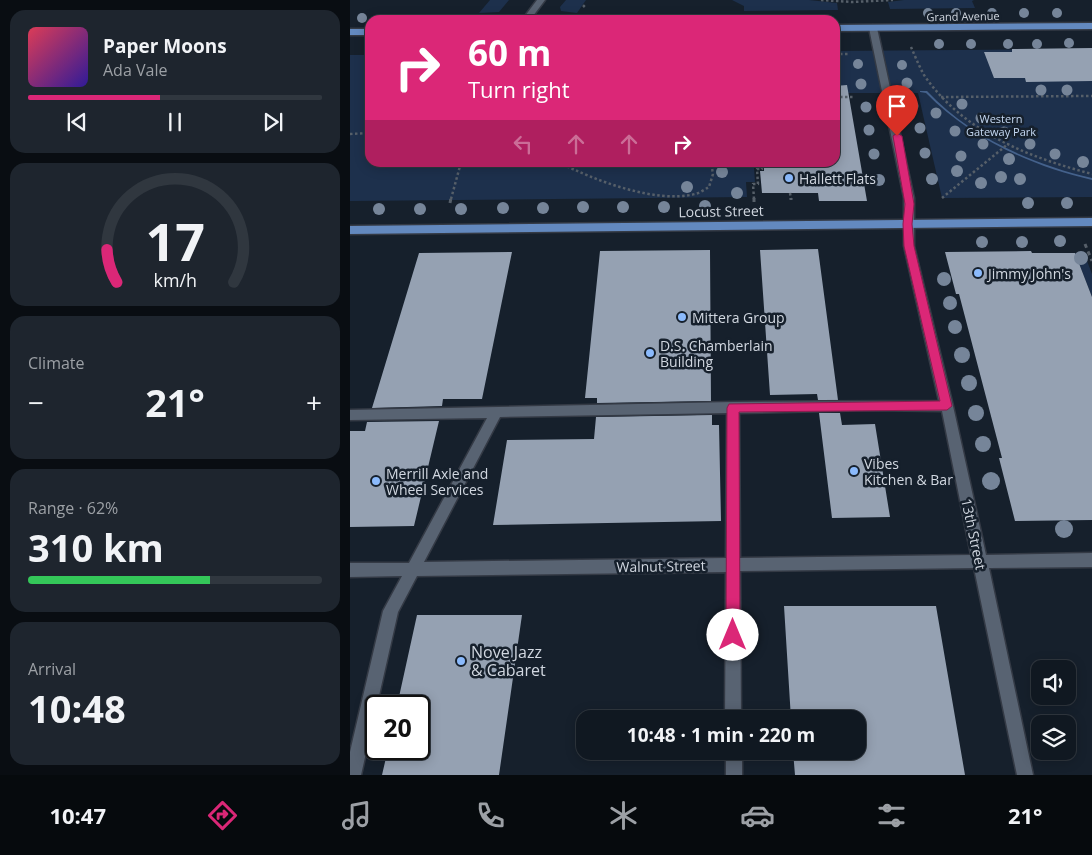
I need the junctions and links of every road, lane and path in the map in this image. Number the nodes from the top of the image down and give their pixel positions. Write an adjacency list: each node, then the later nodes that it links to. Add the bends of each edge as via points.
1 (541, 0): 8 (street)
2 (821, 0): 5 (path)
3 (893, 0): 4 (path)
4 (884, 1): 5 (path); 7 (path)
5 (840, 2): 6 (path)
6 (840, 6)
7 (885, 6)
8 (530, 15)
9 (1092, 26): 11 (main road, Grand Avenue)
10 (840, 28): 11 (main road, Grand Avenue)
11 (873, 28): 37 (street, 13th Street, via 909,198)
12 (350, 32): 13 (main road)
13 (365, 32)
14 (911, 48): 20 (path, via 917,65)
15 (840, 54): 16 (path)
16 (848, 54)
17 (1092, 96): 20 (path)
18 (840, 97): 19 (path)
19 (855, 97)
20 (940, 97): 23 (path, via 959,114)
21 (365, 133): 22 (path)
22 (350, 134)
23 (1007, 145): 28 (path); 31 (path)
24 (460, 167): 34 (path)
25 (567, 167): 30 (path, via 629,188)
26 (712, 167): 30 (path, via 709,187 696,195)
27 (762, 167): 35 (path, via 757,169 758,184 753,184)
28 (1092, 174)
29 (790, 193): 32 (path)
30 (684, 197): 33 (path)
31 (942, 198)
32 (791, 200)
33 (684, 201)
34 (450, 203)
35 (754, 205)
36 (1092, 222): 37 (main road, Locust Street)
37 (908, 224): 38 (main road, Locust Street); 41 (street, 13th Street, via 909,246)
38 (350, 230)
39 (1085, 244): 40 (path)
40 (1092, 261)
41 (947, 406): 42 (street); 46 (street, 13th Street)
42 (733, 408): 43 (street); 47 (street)
43 (496, 413): 44 (street); 48 (street)
44 (350, 415)
45 (1092, 560): 46 (street, Walnut Street)
46 (980, 561): 47 (street, Walnut Street); 54 (street, 13th Street)
47 (732, 564): 48 (street, Walnut Street); 50 (street)
48 (412, 569): 49 (street, Walnut Street); 52 (street, via 391,611)
49 (350, 570)
50 (733, 710)
51 (734, 760): 53 (street)
52 (353, 775)
53 (734, 775)
54 (1025, 775)

